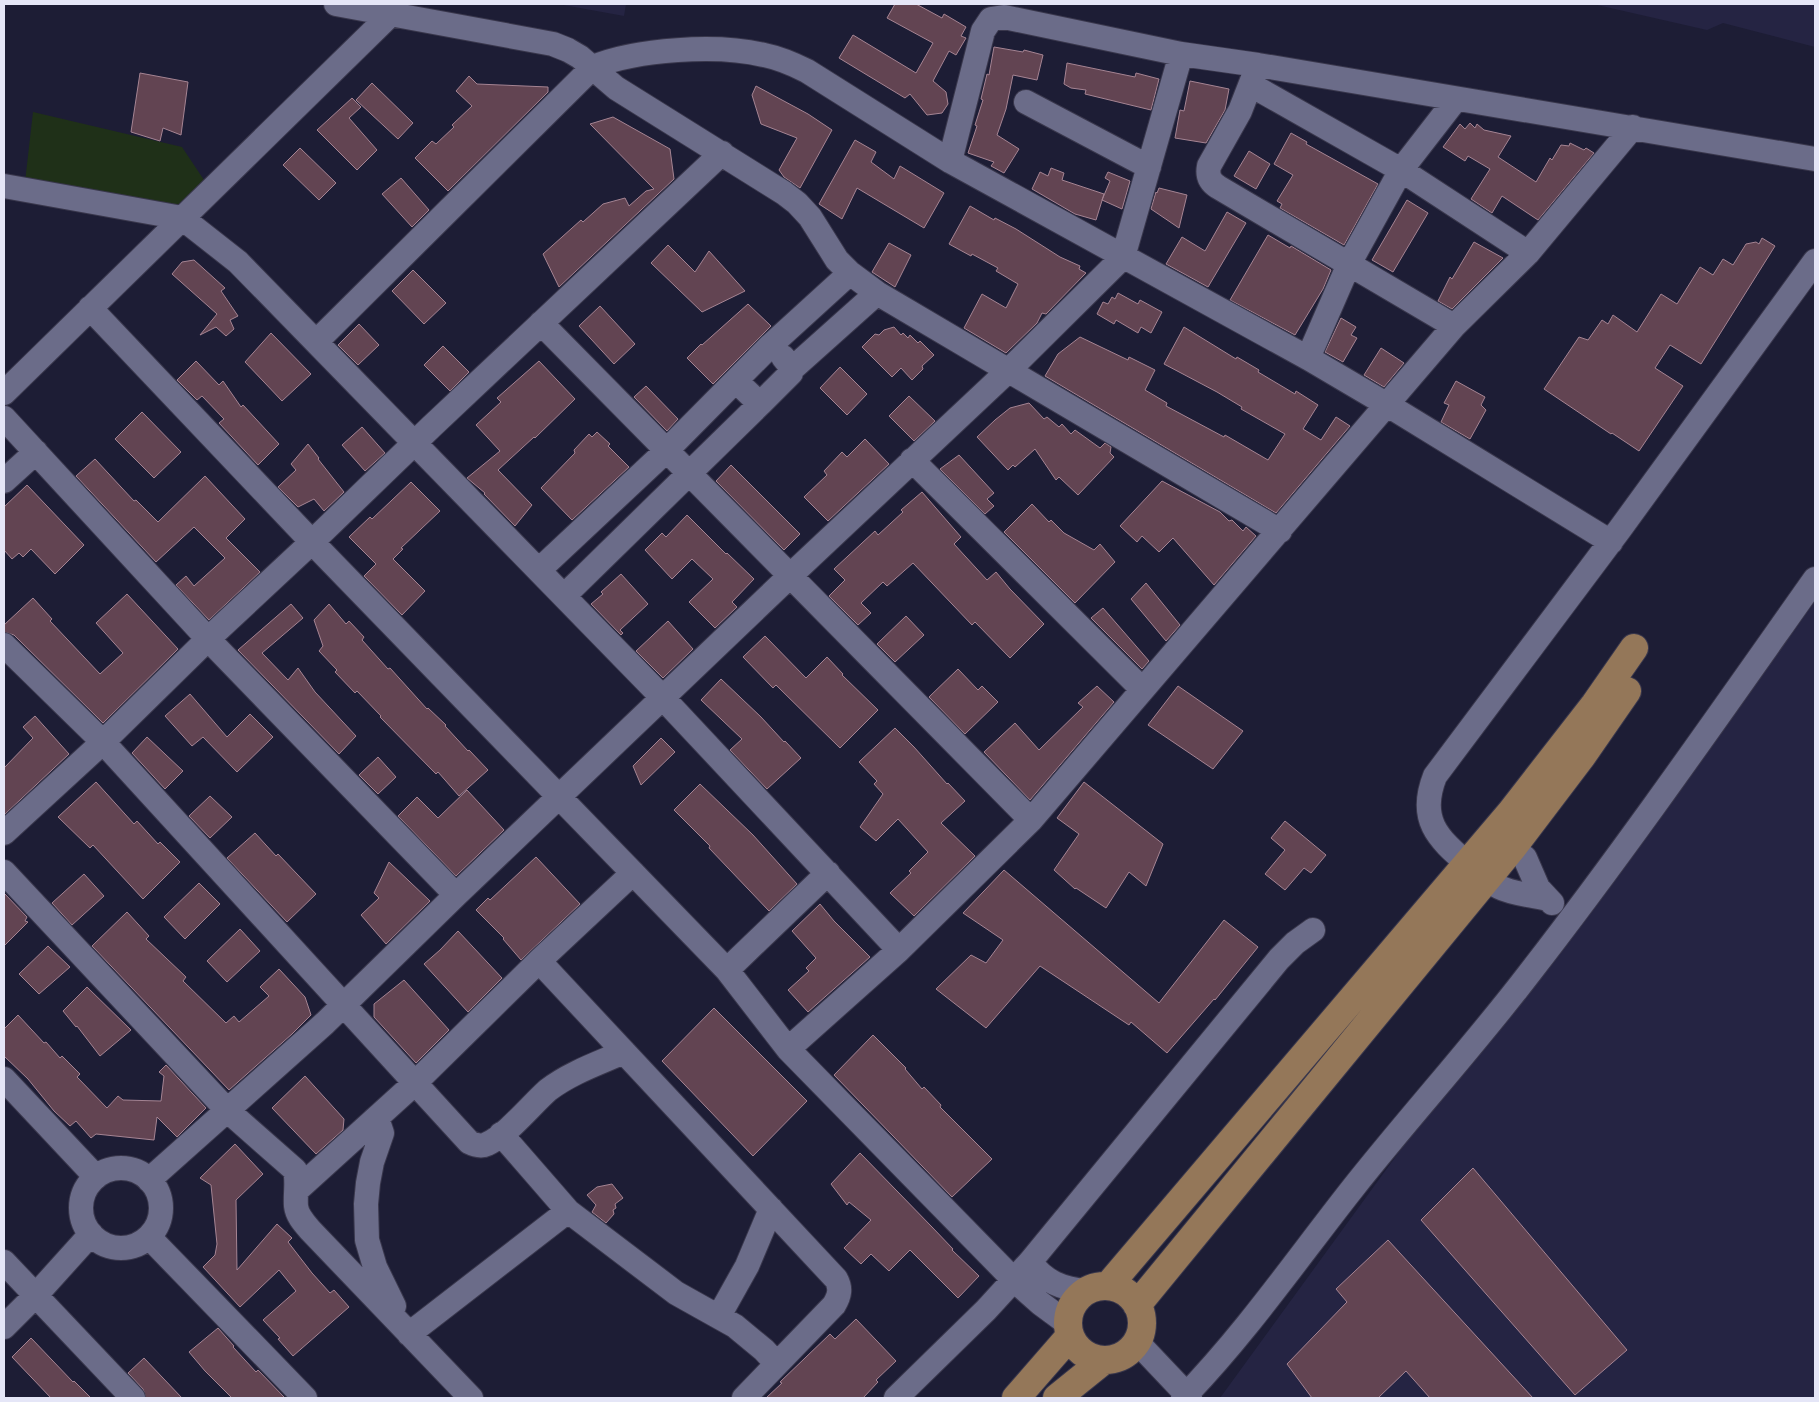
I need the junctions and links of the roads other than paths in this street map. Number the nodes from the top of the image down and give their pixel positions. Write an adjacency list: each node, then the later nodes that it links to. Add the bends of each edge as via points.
1 (336, 4): 2 (street)
2 (391, 14): 4 (street, via 552,44 580,57); 15 (street)
3 (1181, 54): 5 (street); 11 (street, via 1004,17 991,19 984,31); 12 (street)
4 (592, 67): 9 (street, via 616,88); 11 (street, via 621,57 697,49 765,55 807,71); 25 (street)
5 (1255, 75): 6 (street); 13 (street); 19 (street, via 1227,137 1209,166 1208,176 1218,187)
6 (1456, 99): 8 (street); 13 (street)
7 (1026, 102): 12 (street)
8 (1633, 127): 10 (street); 16 (street)
9 (722, 153): 20 (street, via 797,203 810,217 837,260); 23 (street)
10 (1815, 159)
11 (950, 160): 17 (street)
12 (1149, 167): 17 (street)
13 (1401, 170): 16 (street); 19 (street)
14 (4, 186): 15 (street)
15 (182, 218): 22 (street); 25 (street, via 238,262)
16 (1528, 253): 24 (street)
17 (1123, 257): 27 (street); 29 (street)
18 (1815, 262): 43 (street)
19 (1349, 264): 24 (street); 27 (street)
20 (850, 273): 21 (street); 26 (street)
21 (877, 293): 28 (street); 29 (street)
22 (90, 308): 31 (street); 42 (street)
23 (541, 323): 35 (street); 36 (street)
24 (1454, 326): 33 (street)
25 (317, 341): 35 (street)
26 (771, 345): 28 (street); 30 (street)
27 (1308, 358): 33 (street)
28 (792, 370): 32 (street)
29 (1009, 370): 38 (street); 41 (street)
30 (736, 381): 32 (street); 36 (street)
31 (4, 392)
32 (760, 404): 39 (street)
33 (1386, 404): 41 (street); 43 (street)
34 (4, 418): 37 (street)
35 (414, 444): 42 (street); 44 (street)
36 (666, 451): 39 (street); 44 (street)
37 (36, 452): 40 (street); 48 (street)
38 (912, 460): 45 (street); 51 (street)
39 (689, 475): 45 (street); 47 (street)
40 (4, 481)
41 (1280, 531): 51 (street)
42 (312, 542): 48 (street); 54 (street)
43 (1611, 542): 59 (street, via 1435,776 1429,795 1432,824 1442,841)
44 (539, 570): 47 (street)
45 (791, 575): 52 (street); 55 (street)
46 (1815, 580): 64 (street)
47 (564, 596): 52 (street)
48 (208, 639): 53 (street); 62 (street)
49 (4, 645): 53 (street)
50 (1641, 655): 57 (main road, via 1582,756)
51 (1142, 689): 55 (street)
52 (663, 698): 54 (street); 61 (street)
53 (103, 742): 56 (street); 69 (street)
54 (560, 798): 60 (street); 62 (street)
55 (1031, 820): 66 (street)
56 (4, 833)
57 (1504, 840): 59 (main road); 63 (street, via 1525,858 1535,882)
58 (4, 872): 74 (street)
59 (1477, 872): 63 (street, via 1503,889); 87 (main road); 89 (main road)
60 (633, 873): 67 (street); 68 (street)
61 (828, 873): 66 (street); 68 (street)
62 (456, 895): 69 (street)
63 (1547, 899): 64 (street)
64 (1572, 917): 98 (street, via 1502,1009)
65 (1313, 930): 85 (street, via 1280,959)
66 (899, 950): 70 (street)
67 (539, 961): 71 (street); 73 (street)
68 (727, 970): 70 (street)
69 (344, 1006): 73 (street); 74 (street)
70 (788, 1049): 86 (street)
71 (624, 1052): 76 (street, via 575,1073 549,1090); 80 (street)
72 (4, 1079): 77 (street)
73 (415, 1083): 75 (street); 76 (street, via 475,1145 486,1145)
74 (228, 1110): 78 (street); 79 (street, via 294,1170)
75 (375, 1119): 79 (street); 90 (street, via 382,1133 368,1183 367,1240 375,1267 394,1306)
76 (501, 1134): 81 (street)
77 (96, 1176): 78 (street, via 106,1170 123,1168 140,1172); 82 (street, via 82,1198 84,1224)
78 (150, 1180): 83 (street, via 160,1198 161,1208 156,1228)
79 (297, 1190): 90 (street, via 296,1208 300,1217)
80 (770, 1209): 91 (street, via 747,1266); 97 (street, via 836,1279 840,1291 834,1304)
81 (568, 1210): 91 (street, via 676,1293); 94 (street)
82 (91, 1234): 83 (street, via 113,1248 126,1248); 88 (street)
83 (149, 1237): 100 (street)
84 (4, 1262): 88 (street)
85 (1030, 1262): 86 (street); 87 (street, via 1036,1271 1054,1284 1070,1289)
86 (1014, 1280): 93 (street); 103 (street)
87 (1097, 1288): 89 (main road, via 1117,1288); 93 (main road, via 1073,1304)
88 (36, 1295): 92 (street); 99 (street)
89 (1137, 1305): 95 (main road, via 1142,1324)
90 (389, 1313): 94 (street)
91 (719, 1316): 97 (street, via 750,1337)
92 (4, 1327)
93 (1069, 1329): 96 (main road, via 1080,1351); 104 (main road)
94 (409, 1334): 101 (street)
95 (1137, 1342): 96 (main road, via 1123,1356); 98 (street)
96 (1104, 1360): 105 (main road)
97 (777, 1364): 102 (street)
98 (1187, 1397)
99 (133, 1398)
100 (305, 1398)
101 (469, 1398)
102 (744, 1398)
103 (896, 1398)
104 (1016, 1398)
105 (1057, 1398)

